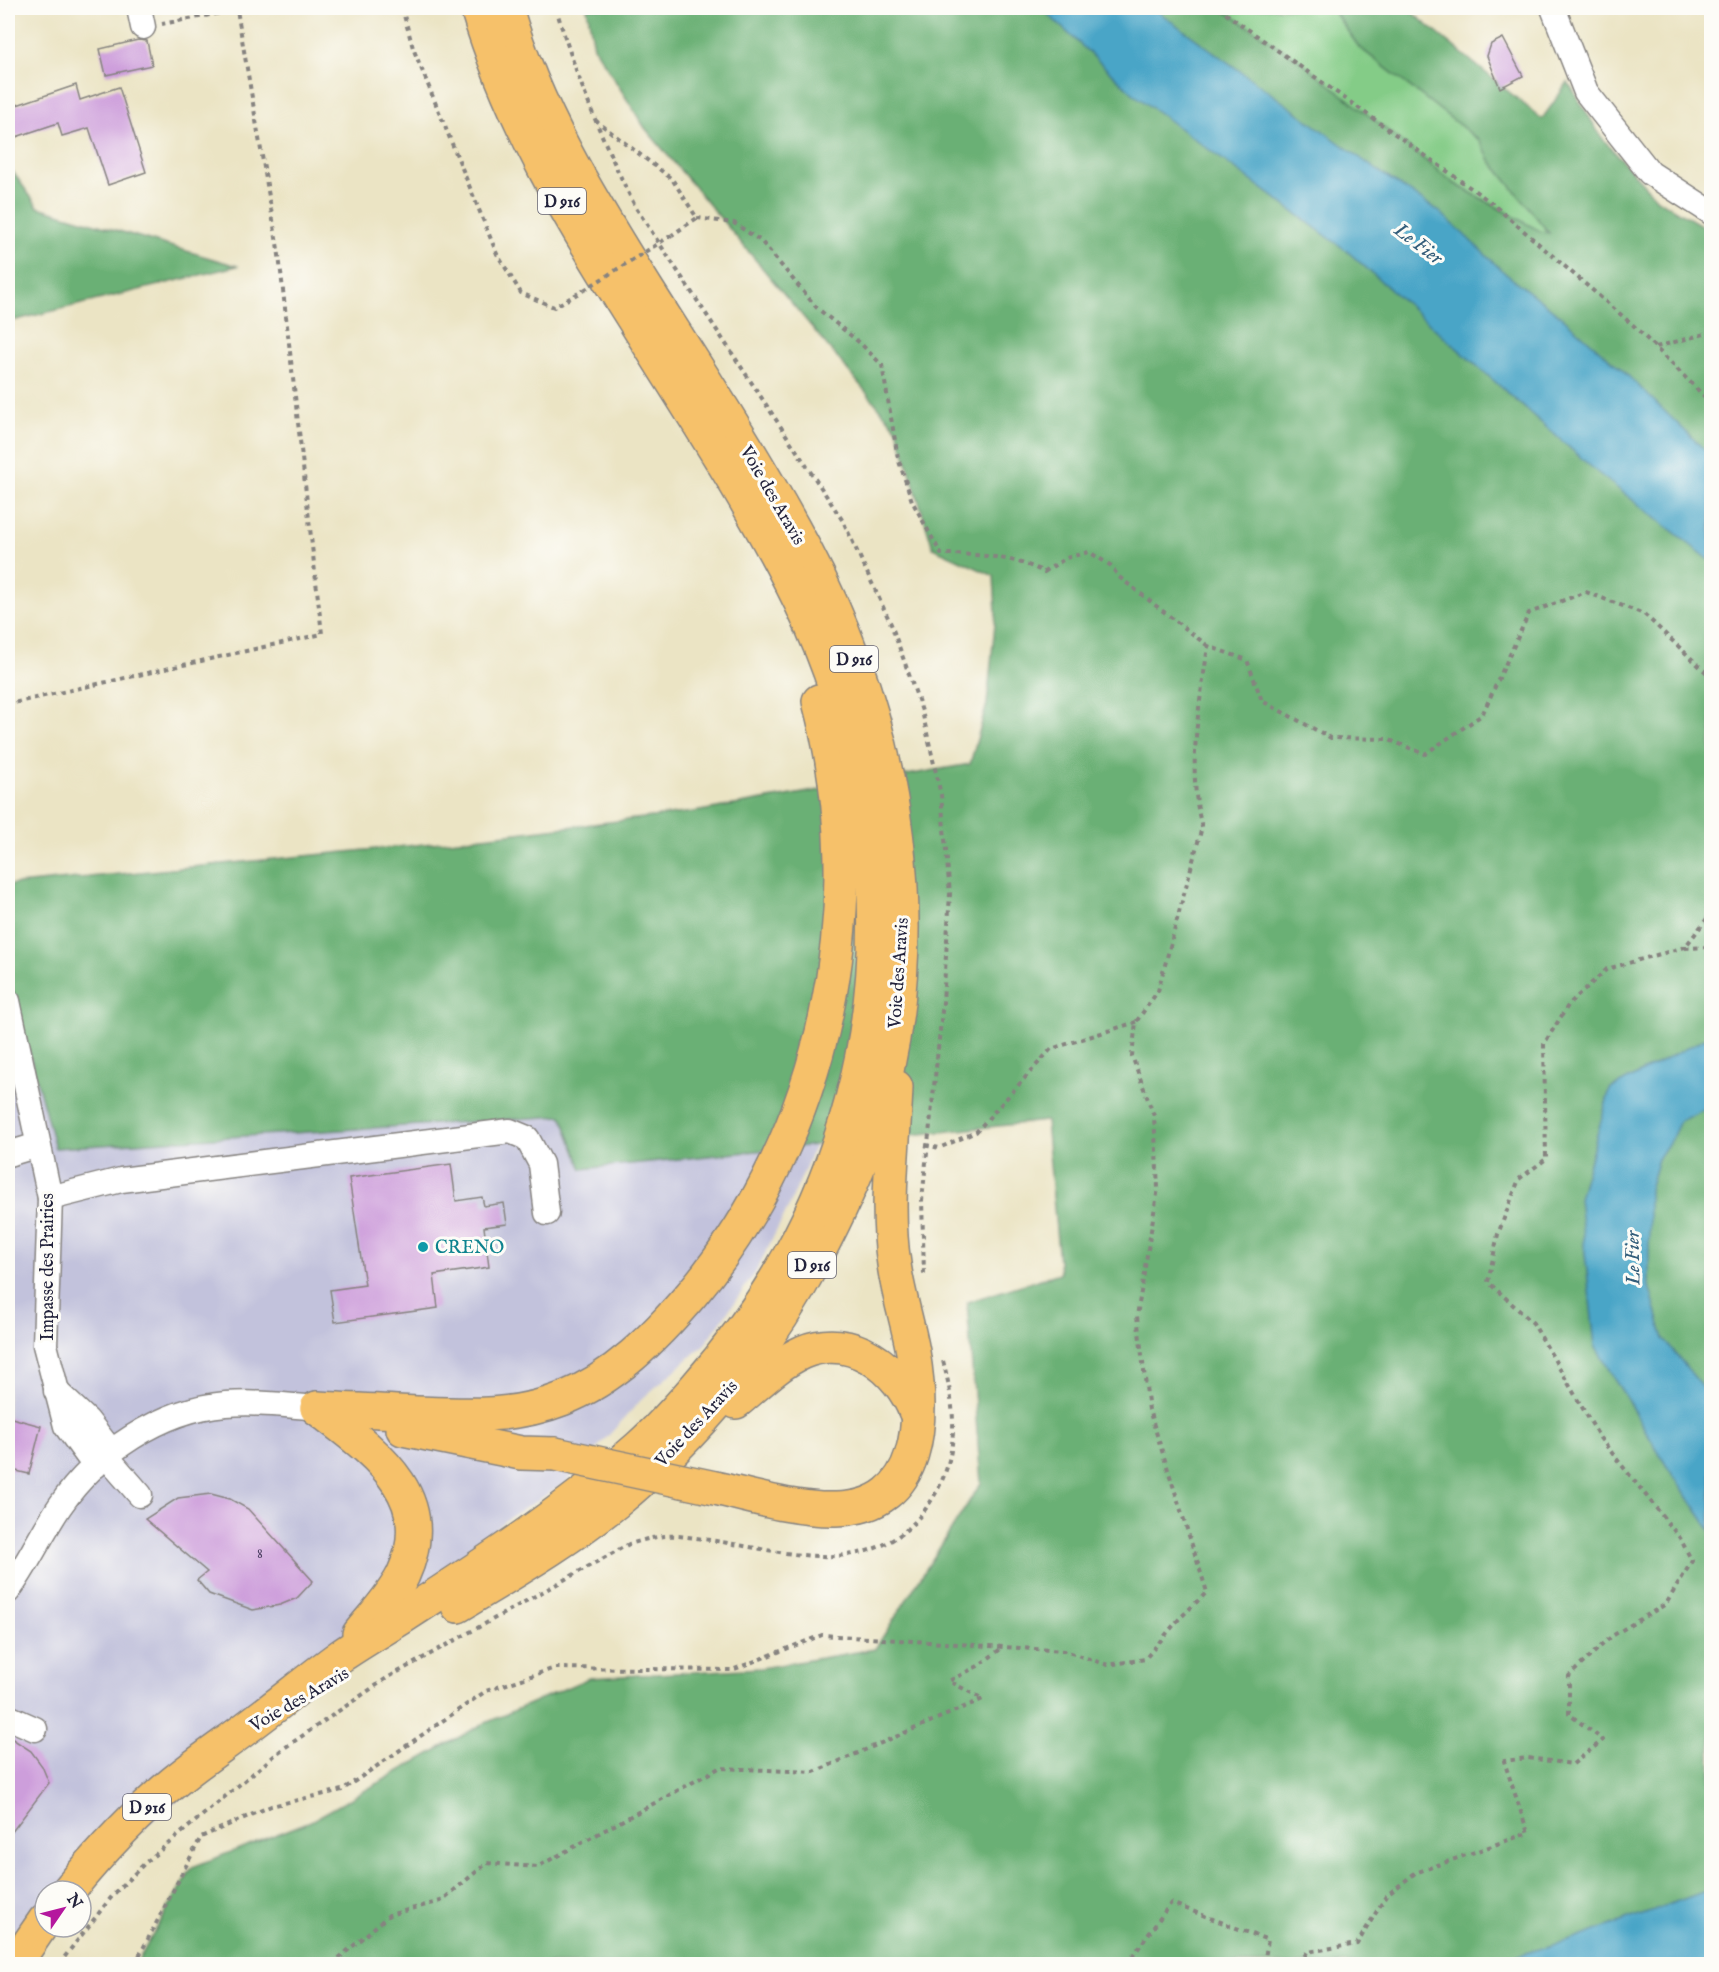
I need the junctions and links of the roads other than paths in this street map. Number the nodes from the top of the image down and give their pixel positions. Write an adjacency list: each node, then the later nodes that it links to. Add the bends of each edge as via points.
1 (477, 8): 5 (highway, Voie des Aravis / D 916, via 500,75 549,179)
2 (506, 8): 6 (highway, Voie des Aravis / D 916, via 541,102 570,161 758,466 806,552 847,639 873,712 897,824 903,882)
3 (1552, 8): 4 (street, via 1586,92 1650,173)
4 (1712, 213)
5 (771, 545): 13 (highway, via 822,711 839,825 837,944 831,994 814,1064 790,1129 752,1207 720,1258 676,1312 634,1354 581,1390 544,1405); 20 (highway, Voie des Aravis / D 916, via 831,674 851,738 871,845 875,937 869,1011 858,1076 828,1171 806,1228 759,1308 728,1351 656,1431 545,1520)
6 (899, 989): 14 (highway, via 890,1223 897,1285 913,1351); 17 (highway, Voie des Aravis / D 916, via 881,1096 837,1218 799,1289 747,1366 716,1405)
7 (8, 1000): 8 (street, Impasse des Prairies)
8 (38, 1146): 9 (street); 10 (street, Impasse des Prairies)
9 (8, 1154)
10 (50, 1198): 11 (street, via 121,1180 510,1131 527,1138 541,1164); 16 (street, Impasse des Prairies, via 45,1345 54,1389 66,1426)
11 (547, 1213)
12 (317, 1408): 13 (highway, via 463,1416); 15 (highway, via 521,1453); 16 (street, via 255,1403 198,1409 162,1423); 20 (highway, via 388,1467 402,1490 411,1522 411,1545 402,1575)
13 (508, 1413): 15 (highway, via 529,1437)
14 (918, 1421): 15 (highway, bridge, via 917,1440 905,1472 888,1491 858,1506 818,1509); 17 (highway, via 903,1388 877,1361 844,1347 814,1349 793,1357 772,1372)
15 (555, 1454)
16 (104, 1458): 18 (street, Impasse des Prairies); 19 (street, via 61,1505)
17 (648, 1473): 23 (highway, Voie des Aravis / D 916, via 567,1539)
18 (140, 1495)
19 (10, 1584)
20 (343, 1654): 23 (highway, Voie des Aravis / D 916)
21 (8, 1717): 22 (street)
22 (35, 1729)
23 (237, 1735): 24 (highway, Voie des Aravis / D 916, via 144,1809)
24 (78, 1879)
25 (33, 1938): 26 (highway)
26 (15, 1965)

